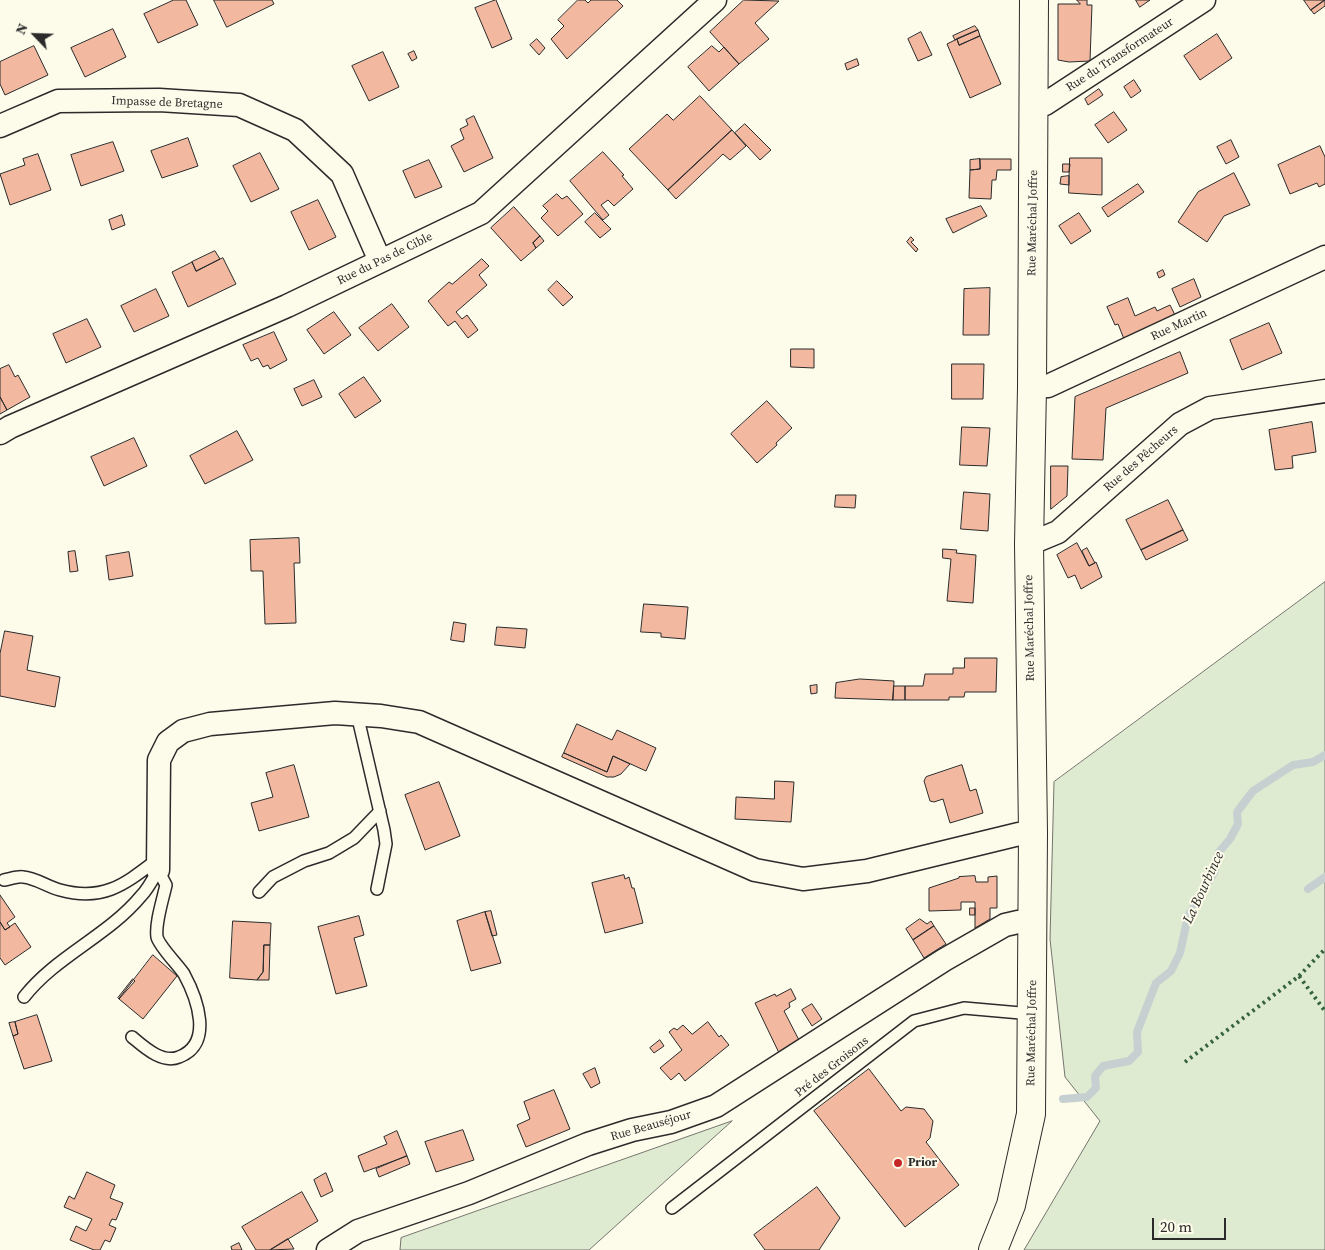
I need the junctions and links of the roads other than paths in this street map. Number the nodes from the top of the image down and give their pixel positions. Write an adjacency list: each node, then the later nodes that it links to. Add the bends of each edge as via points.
1 (715, 0): 7 (street, Rue du Pas de Cible, via 481,213)
2 (1034, 0): 4 (main road, Rue Maréchal Joffre)
3 (1204, 0): 4 (street, Rue du Transformateur, via 1045,104)
4 (1034, 105): 8 (main road, Rue Maréchal Joffre)
5 (0, 126): 7 (street, Impasse de Bretagne, via 58,102 159,100 239,105 295,130 342,174)
6 (1325, 257): 8 (street, Rue Martin, via 1048,386)
7 (380, 261): 10 (street, Rue du Pas de Cible, via 287,306)
8 (1032, 387): 11 (main road, Rue Maréchal Joffre)
9 (1325, 391): 11 (street, Rue des Pêcheurs, via 1210,408 1180,424 1058,532)
10 (0, 433)
11 (1029, 544): 14 (main road, Rue Maréchal Joffre)
12 (357, 714): 13 (lane); 14 (street, via 419,722 755,870 803,879 867,871); 15 (street, via 210,724 183,731 168,742 159,760)
13 (380, 810): 17 (lane, via 386,844); 18 (lane, via 354,838 329,853 273,877)
14 (1033, 833): 19 (main road, Rue Maréchal Joffre)
15 (158, 864): 16 (lane, via 125,884 83,895 23,877); 20 (lane, via 141,896 35,984); 22 (lane, via 166,884 157,938 184,974 193,994 200,1021 199,1037 191,1050 178,1058 152,1053)
16 (4, 880)
17 (377, 889)
18 (259, 892)
19 (1032, 921): 21 (main road, Rue Maréchal Joffre); 24 (street, Rue Beauséjour, via 1005,924 716,1106 671,1122 588,1144 469,1193 358,1232)
20 (24, 997)
21 (1032, 1014): 23 (lane, Pré des Groisons, via 964,1008 914,1021); 25 (main road, Rue Maréchal Joffre, via 1031,1114 1011,1205)
22 (132, 1038)
23 (672, 1208)
24 (328, 1250)
25 (993, 1250)

